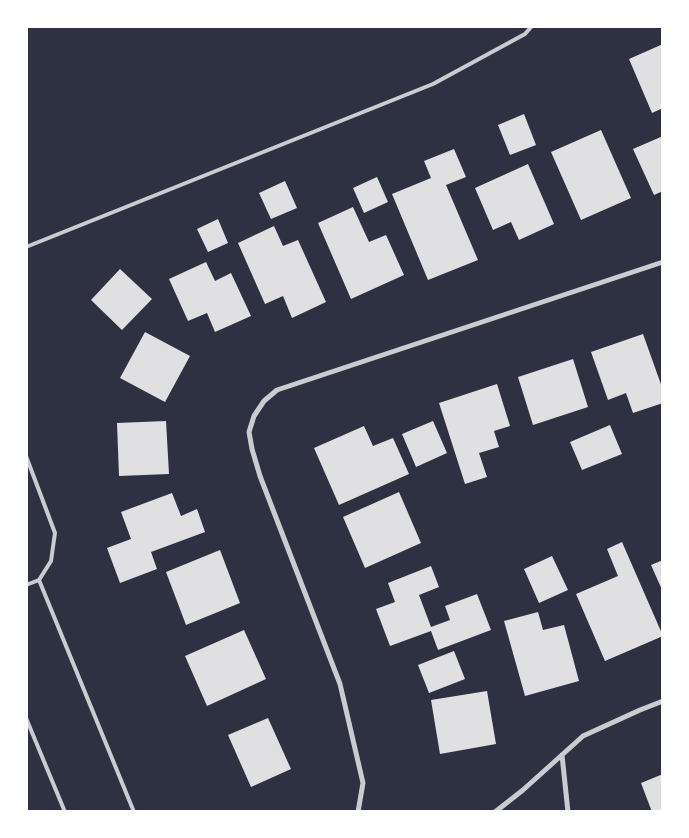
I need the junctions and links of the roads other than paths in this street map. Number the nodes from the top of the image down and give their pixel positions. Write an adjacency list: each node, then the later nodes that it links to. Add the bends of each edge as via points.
1 (532, 26): 2 (lane, via 525,34 433,84)
2 (26, 247)
3 (663, 262): 12 (street, via 277,390 254,416 249,432 260,476 340,684 363,783)
4 (26, 456): 5 (lane, via 55,533 51,561)
5 (39, 580): 6 (lane); 11 (lane)
6 (26, 585)
7 (663, 702): 9 (street, via 583,736)
8 (26, 718): 10 (lane)
9 (562, 755): 13 (street); 14 (street)
10 (65, 812)
11 (134, 812)
12 (358, 812)
13 (495, 812)
14 (568, 812)

